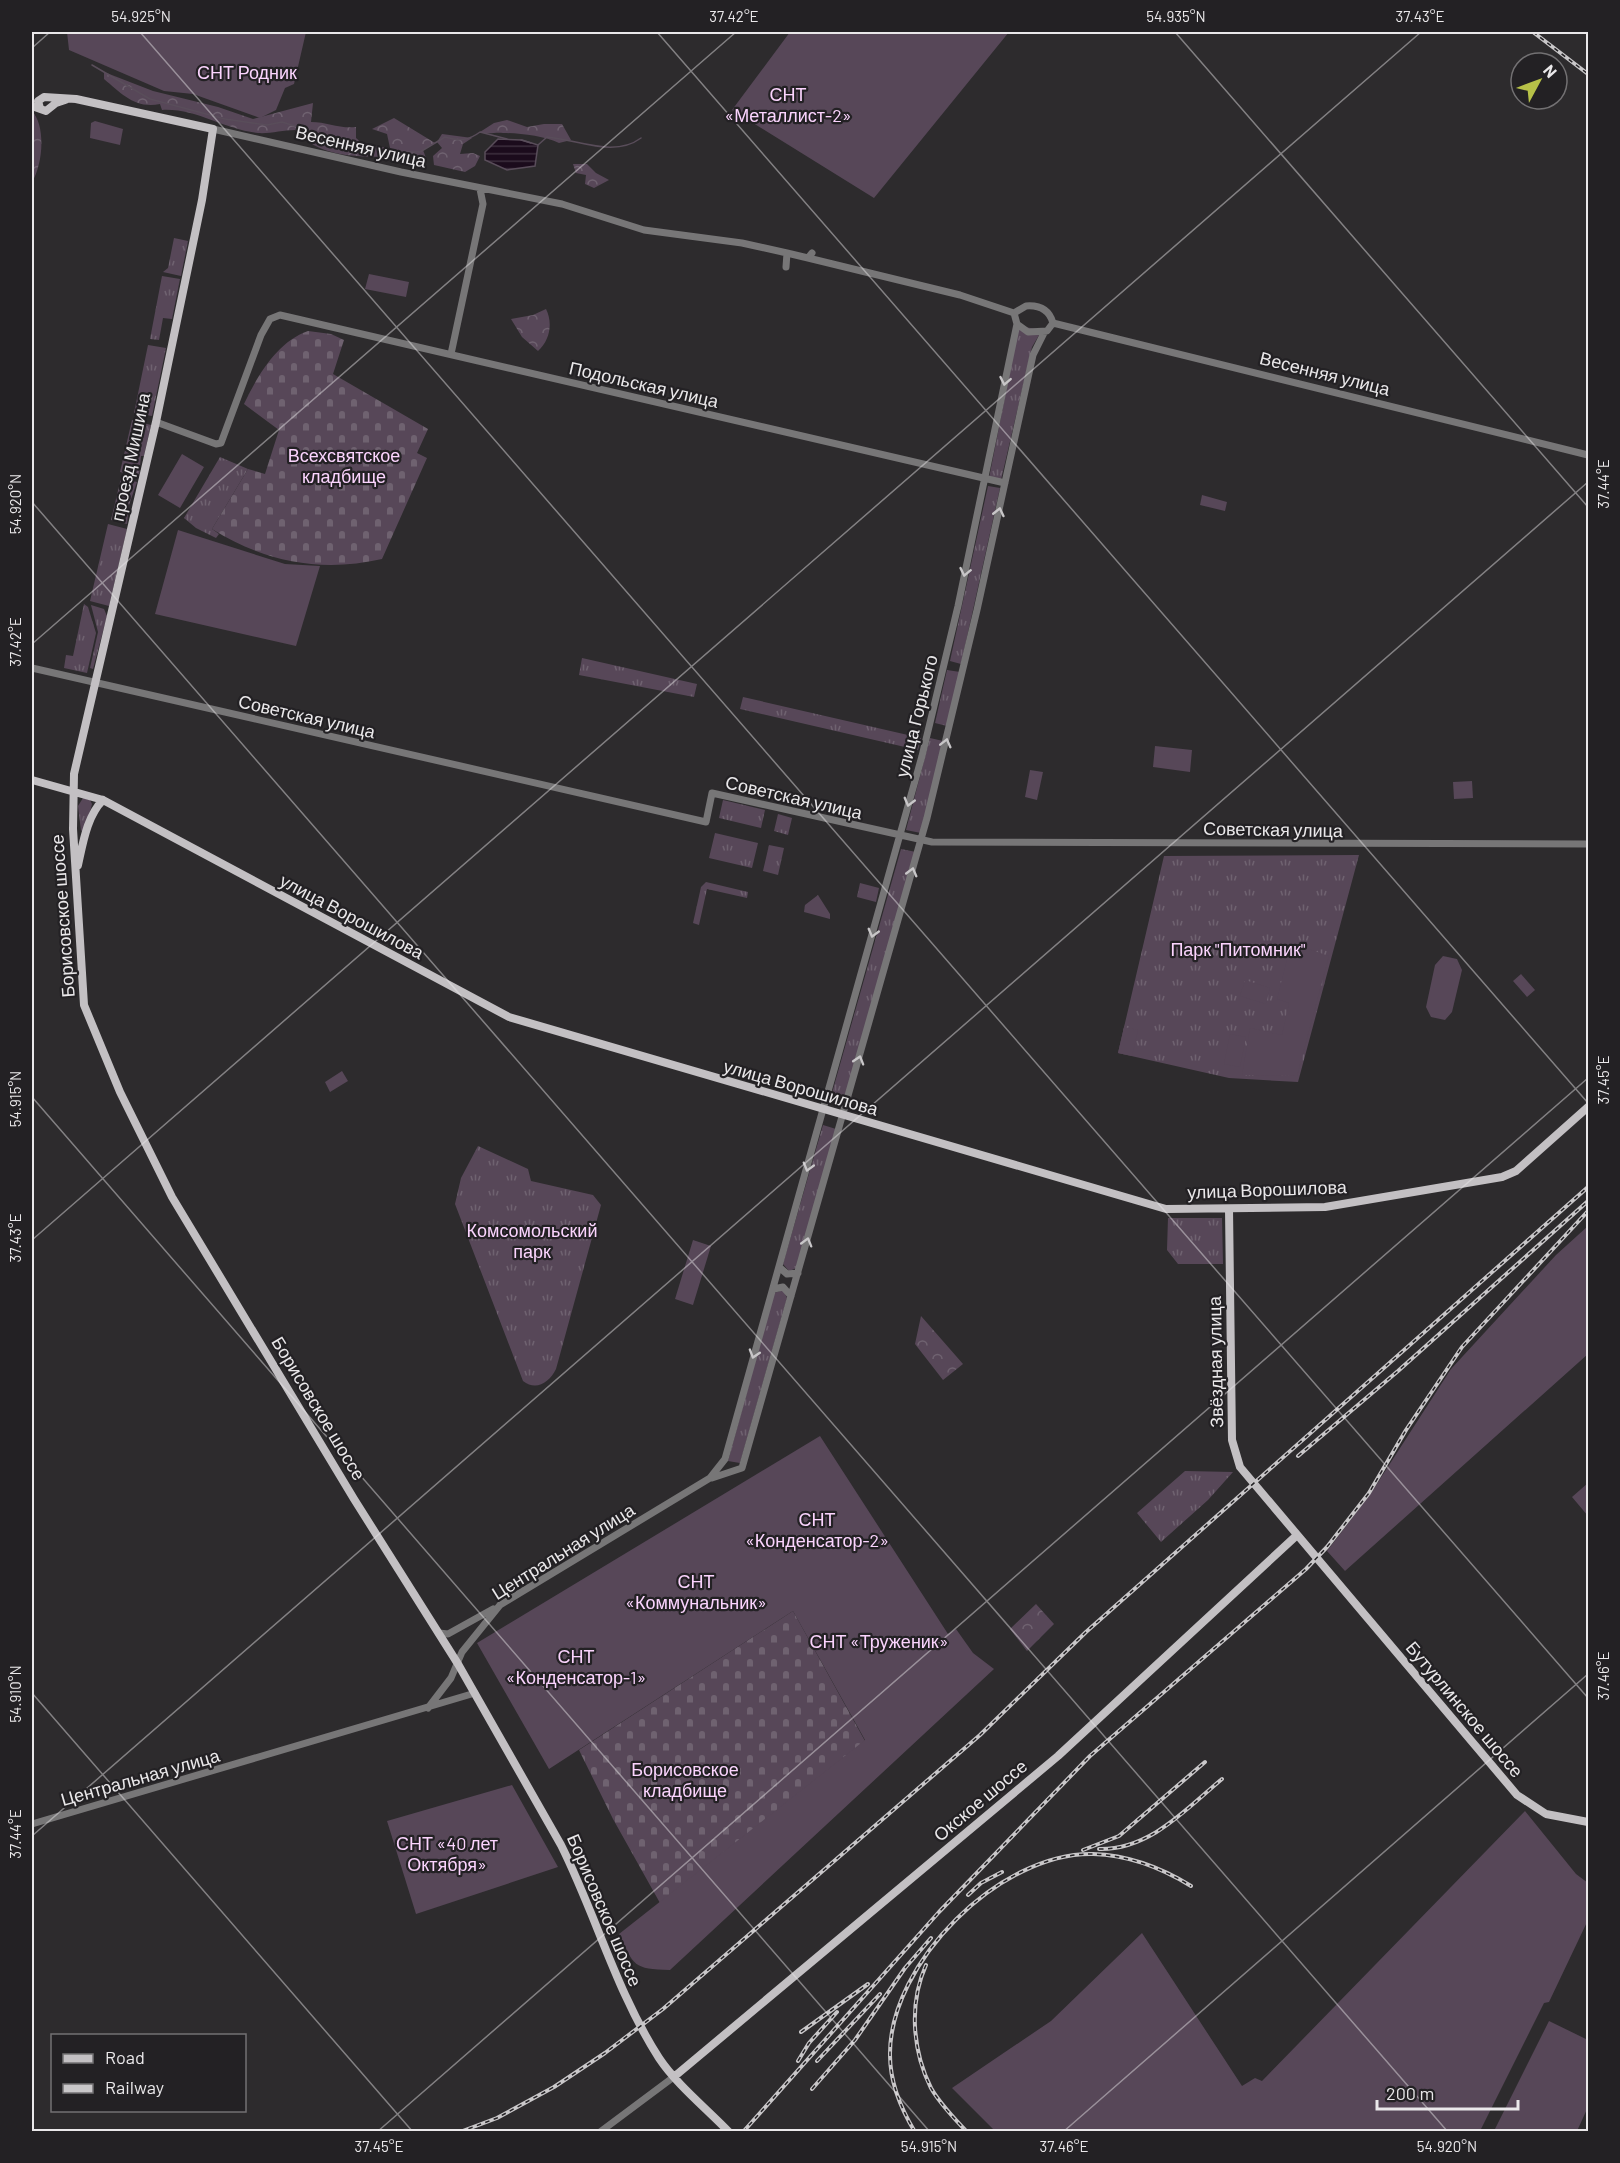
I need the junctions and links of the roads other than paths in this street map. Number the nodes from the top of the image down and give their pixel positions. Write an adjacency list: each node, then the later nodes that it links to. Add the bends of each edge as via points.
1 (43, 100): 2 (main road, via 46,111); 3 (main road, Весенняя улица, via 69,98)
2 (36, 107)
3 (213, 129): 4 (street, Весенняя улица); 12 (main road, проезд Мишина)
4 (480, 189): 5 (street, Весенняя улица, via 562,204 644,230); 11 (street, via 483,204)
5 (787, 253): 6 (street); 7 (street, Весенняя улица, via 810,255)
6 (786, 267)
7 (1014, 313): 8 (street, via 1026,306 1039,306 1048,312); 9 (street)
8 (1053, 323): 10 (street); 13 (street, Весенняя улица)
9 (1017, 324): 10 (street, via 1028,332); 14 (street, улица Горького, one-way to 14)
10 (1044, 333): 15 (street, улица Горького, via 1033,355)
11 (451, 354): 12 (street, Подольская улица, via 275,316 261,334 221,443); 14 (street, Подольская улица)
12 (156, 422): 17 (main road, проезд Мишина)
13 (1588, 455)
14 (985, 479): 15 (street, Подольская улица); 23 (street, улица Горького, one-way to 23, via 943,669)
15 (1005, 483): 24 (street, улица Горького, one-way to 15)
16 (32, 668): 17 (street, Советская улица)
17 (95, 681): 19 (main road, проезд Мишина); 23 (street, Советская улица, via 706,822 712,793)
18 (32, 780): 19 (main road, улица Ворошилова)
19 (72, 790): 20 (main road, улица Ворошилова); 21 (main road, Борисовское шоссе)
20 (103, 800): 22 (main road); 28 (main road, улица Ворошилова, via 501,1013)
21 (73, 829): 22 (main road, via 80,834); 26 (main road, Борисовское шоссе)
22 (86, 832): 26 (main road)
23 (900, 836): 24 (street, Советская улица); 28 (street, улица Горького, one-way to 28)
24 (921, 840): 25 (street, Советская улица); 29 (street, улица Горького, one-way to 24)
25 (1588, 844)
26 (76, 874): 40 (main road, Борисовское шоссе, via 84,1005 152,1160)
27 (1588, 1107): 30 (main road, улица Ворошилова, via 1516,1171 1502,1177 1325,1207)
28 (824, 1111): 29 (main road, улица Ворошилова); 31 (street, Центральная улица, one-way to 31)
29 (842, 1116): 30 (main road, улица Ворошилова, via 1167,1209); 32 (street, one-way to 29)
30 (1229, 1209): 38 (main road, Звёздная улица, via 1232,1440 1247,1478)
31 (779, 1267): 32 (street, via 787,1274); 33 (street, Центральная улица)
32 (798, 1273): 34 (street)
33 (774, 1289): 34 (street, via 783,1287); 35 (street, Центральная улица, one-way to 35)
34 (791, 1296): 36 (street, via 742,1468)
35 (724, 1459): 36 (street); 37 (street, Центральная улица)
36 (734, 1471): 37 (street)
37 (710, 1478): 39 (street, Центральная улица)
38 (1296, 1536): 44 (main road, Бутурлинское шоссе, via 1517,1795 1546,1814); 46 (main road, Окское шоссе, via 1058,1756)
39 (500, 1605): 40 (street, via 448,1634); 41 (street, Центральная улица, via 462,1652)
40 (439, 1634): 41 (main road, Борисовское шоссе)
41 (458, 1664): 42 (main road, Борисовское шоссе); 43 (street, Центральная улица)
42 (475, 1694): 43 (street); 46 (main road, Борисовское шоссе, via 575,1872 633,2015)
43 (428, 1708): 45 (street, Центральная улица)
44 (1588, 1822)
45 (32, 1824)
46 (675, 2076): 47 (street); 48 (main road)
47 (600, 2132)
48 (729, 2132)

